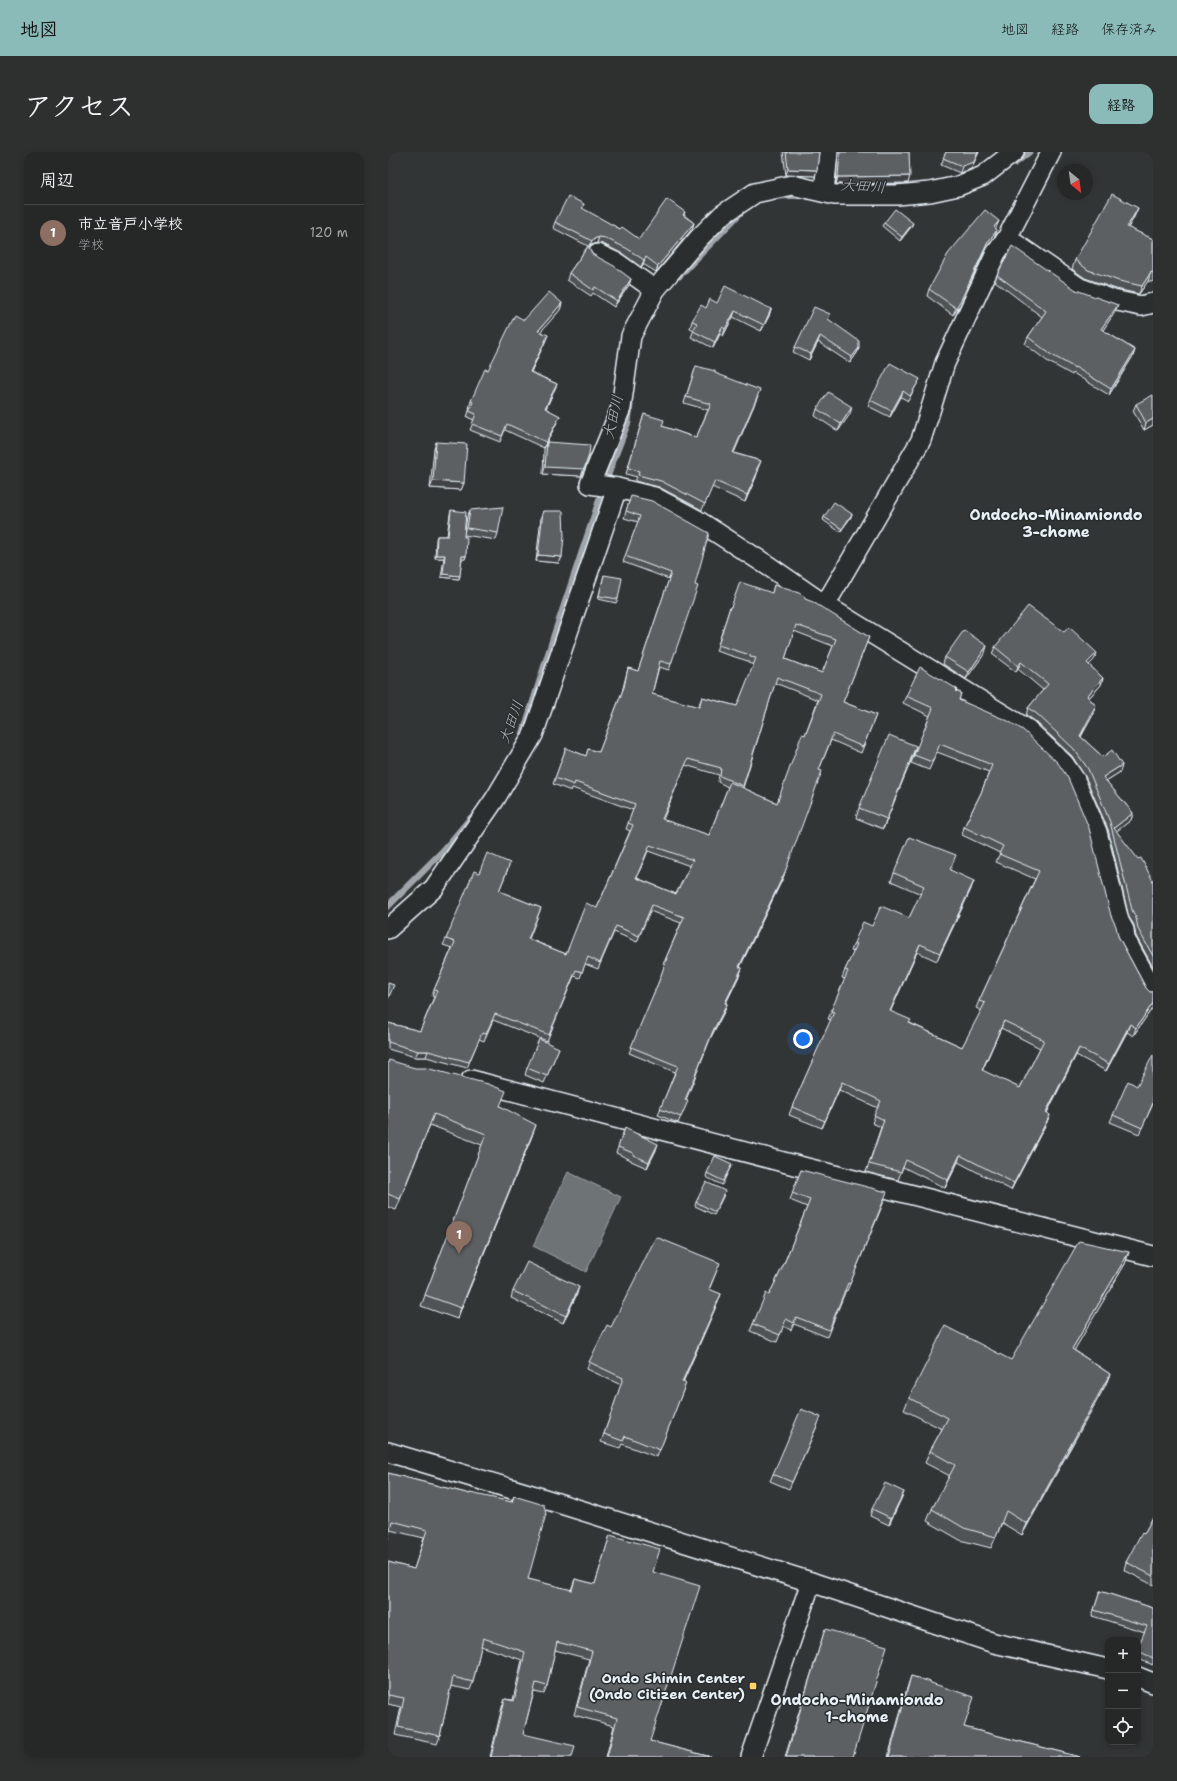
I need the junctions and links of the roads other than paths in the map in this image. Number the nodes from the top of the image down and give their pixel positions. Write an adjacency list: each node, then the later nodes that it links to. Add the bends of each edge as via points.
1 (828, 152): 4 (street)
2 (1014, 152): 4 (street, via 983,176 958,186 930,192 898,195 835,195)
3 (1051, 152): 5 (street)
4 (824, 192): 7 (street, via 792,185 755,192 722,215)
5 (1006, 238): 8 (street, via 1080,288 1113,300 1141,306); 10 (street, via 996,254 946,363 921,440)
6 (598, 254): 7 (street, via 617,263)
7 (655, 290): 9 (street, via 631,336 621,408 590,484)
8 (1153, 303)
9 (617, 488): 10 (street, via 654,497 697,520); 11 (street, via 533,735 495,799 434,888)
10 (824, 605): 12 (street, via 1027,729 1064,764 1075,780 1097,832 1125,939)
11 (388, 929)
12 (1153, 990)
13 (454, 1076): 14 (street)
14 (1153, 1256)
15 (388, 1452): 16 (street)
16 (811, 1582): 17 (street, via 994,1643); 20 (street)
17 (1105, 1668)
18 (1141, 1678): 19 (street)
19 (1153, 1683)
20 (751, 1757)

